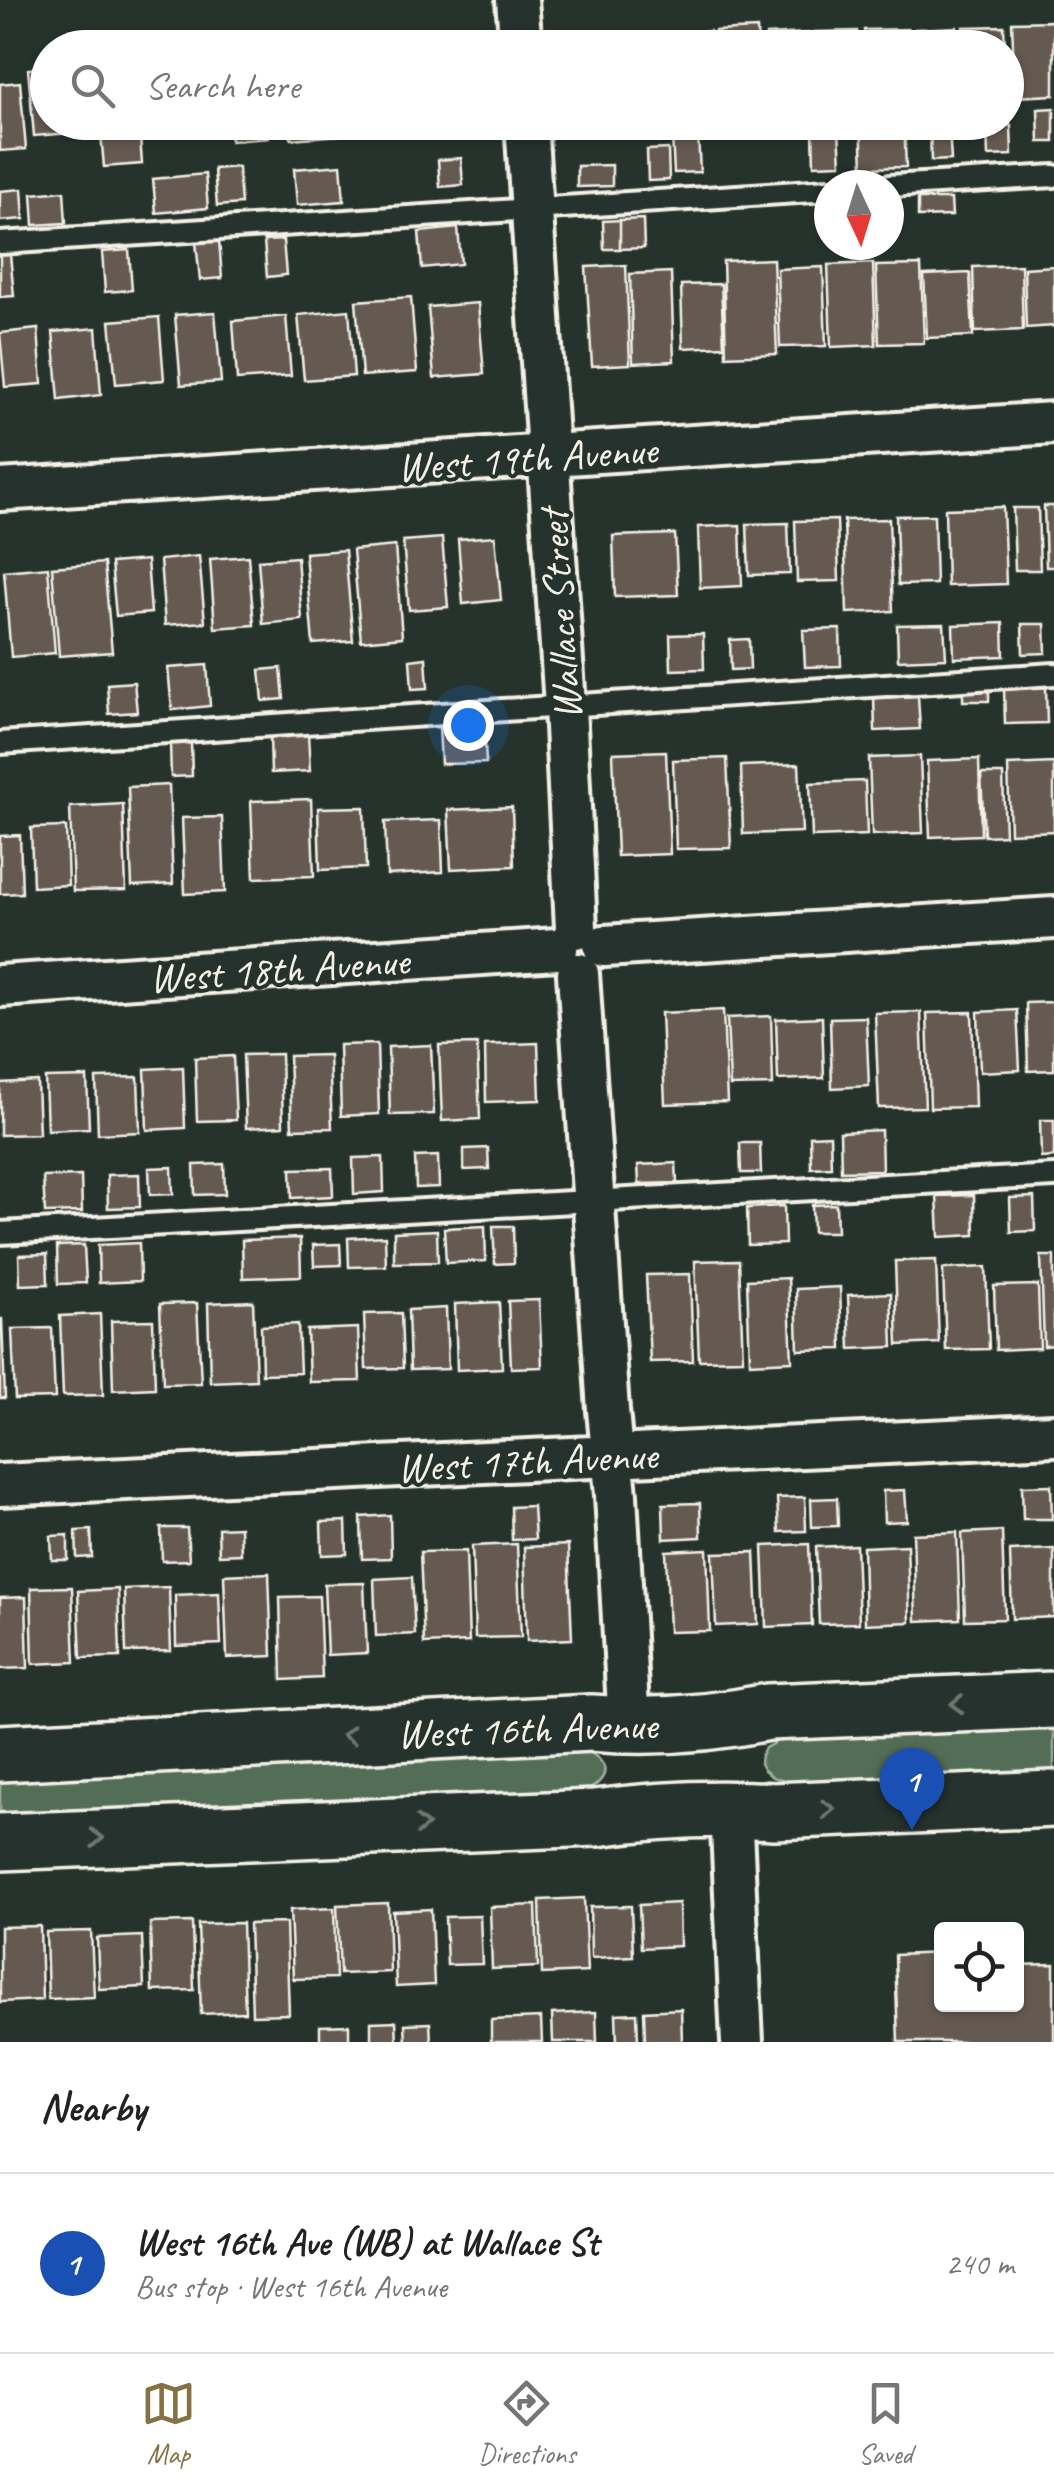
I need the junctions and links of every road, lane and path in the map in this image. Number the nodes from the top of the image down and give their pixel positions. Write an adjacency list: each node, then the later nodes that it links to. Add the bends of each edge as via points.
1 (517, 0): 2 (street)
2 (519, 30)
3 (527, 140): 7 (street, Wallace Street)
4 (1054, 176): 5 (lane)
5 (904, 185)
6 (814, 191): 7 (lane)
7 (532, 208): 8 (lane); 10 (street, Wallace Street)
8 (0, 243)
9 (1054, 423): 10 (street, West 19th Avenue)
10 (549, 456): 11 (street, West 19th Avenue); 13 (street, Wallace Street)
11 (0, 490)
12 (1054, 674): 13 (lane)
13 (565, 706): 14 (lane); 16 (street, Wallace Street)
14 (0, 742)
15 (1054, 918): 16 (street, West 18th Avenue)
16 (579, 949): 17 (street, West 18th Avenue); 19 (street, Wallace Street)
17 (0, 986)
18 (1054, 1176): 19 (lane)
19 (594, 1200): 20 (lane); 22 (street, Wallace Street)
20 (0, 1234)
21 (1054, 1435): 22 (street, West 17th Avenue)
22 (612, 1455): 23 (street, West 17th Avenue); 25 (street, Wallace Street)
23 (0, 1485)
24 (1054, 1700): 25 (main road, West 16th Avenue, one-way to 25, via 768,1712)
25 (628, 1726): 26 (main road, West 16th Avenue, one-way to 26, via 591,1722)
26 (0, 1753)
27 (1054, 1799): 28 (main road, West 16th Avenue, one-way to 27, via 774,1812)
28 (730, 1808): 29 (main road, West 16th Avenue, one-way to 28); 30 (street)
29 (0, 1842)
30 (742, 2042)

